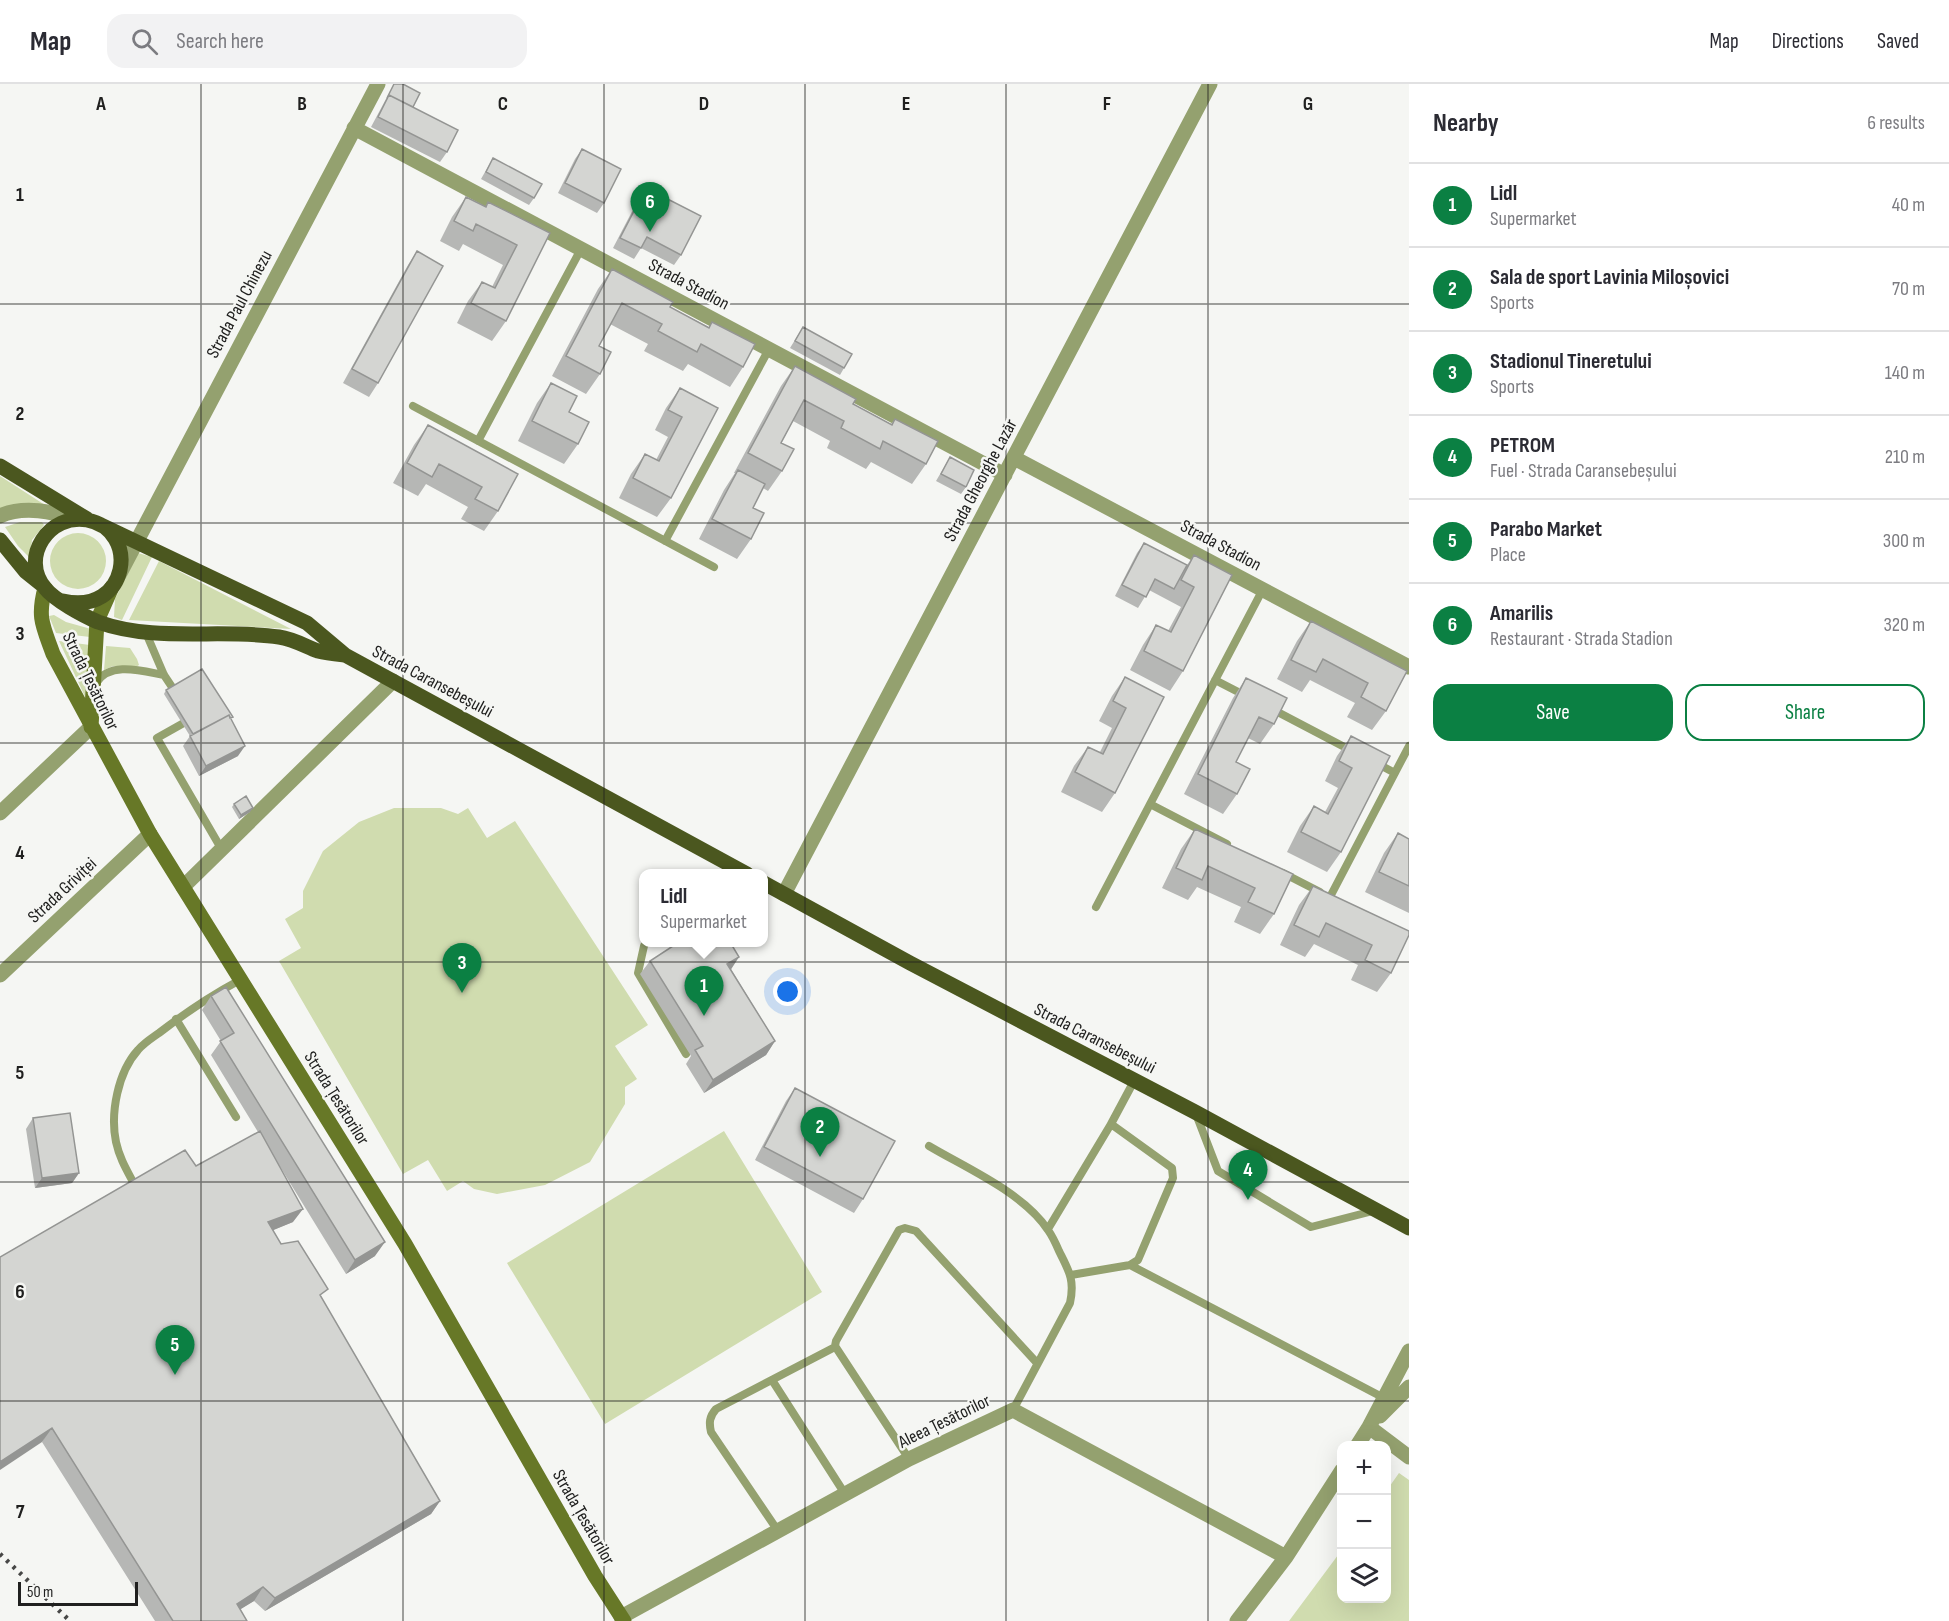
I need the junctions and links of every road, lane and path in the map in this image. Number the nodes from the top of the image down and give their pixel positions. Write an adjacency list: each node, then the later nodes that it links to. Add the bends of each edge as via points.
1 (378, 84): 3 (street, Strada Paul Chinezu)
2 (1210, 84): 8 (street, Strada Gheorghe Lazăr)
3 (354, 128): 4 (street, Strada Stadion); 14 (street, Strada Paul Chinezu)
4 (581, 249): 5 (street, Strada Stadion); 7 (lane)
5 (769, 349): 10 (street, Strada Stadion); 15 (lane)
6 (413, 406): 7 (lane)
7 (478, 441): 15 (lane)
8 (1014, 458): 10 (street, Strada Gheorghe Lazăr); 19 (street, Strada Stadion)
9 (0, 466): 12 (main road, Strada Caransebeșului)
10 (1005, 475): 43 (street, Strada Gheorghe Lazăr)
11 (0, 516): 12 (street, via 52,512)
12 (89, 521): 14 (main road, Strada Caransebeșului); 17 (main road, via 110,533 119,549 121,567); 18 (main road, via 55,525 40,542 35,564)
13 (0, 540): 18 (main road)
14 (136, 541): 17 (street, Strada Paul Chinezu); 23 (main road, Strada Caransebeșului, via 307,623)
15 (665, 541): 16 (lane)
16 (714, 567)
17 (115, 583): 20 (main road, via 90,603); 21 (main road)
18 (44, 587): 20 (main road); 31 (main road, Strada Țesătorilor, via 42,626)
19 (1263, 589): 24 (street, Strada Stadion); 26 (lane)
20 (63, 602): 21 (main road)
21 (97, 621): 22 (main road); 28 (main road)
22 (146, 633): 23 (main road, via 279,637); 25 (lane)
23 (345, 656): 27 (main road, Strada Caransebeșului)
24 (1409, 667)
25 (164, 675): 28 (lane, via 118,669 101,675); 29 (lane)
26 (1215, 680): 33 (lane); 34 (lane)
27 (393, 681): 38 (street); 39 (main road, Strada Caransebeșului)
28 (93, 690): 31 (main road)
29 (181, 701)
30 (187, 709): 38 (lane, via 192,718 157,738)
31 (91, 727): 35 (street); 36 (main road, Strada Țesătorilor)
32 (1409, 746): 33 (lane)
33 (1395, 773): 44 (lane)
34 (1150, 804): 37 (lane); 46 (lane)
35 (0, 813)
36 (150, 834): 42 (main road, Strada Țesătorilor); 48 (street, Strada Griviței)
37 (1235, 848)
38 (222, 850): 42 (street)
39 (740, 869)
40 (1277, 870): 44 (lane)
41 (768, 885): 43 (main road, Strada Caransebeșului)
42 (183, 887): 49 (main road, Strada Țesătorilor)
43 (784, 894): 52 (main road, Strada Caransebeșului)
44 (1330, 897): 45 (lane)
45 (1340, 903)
46 (1096, 907)
47 (644, 947): 51 (lane, via 638,973)
48 (0, 975)
49 (240, 980): 50 (lane); 78 (main road, Strada Țesătorilor, via 405,1244)
50 (176, 1019): 54 (lane); 57 (lane, via 138,1049 121,1081 114,1112 115,1140)
51 (687, 1054)
52 (1134, 1081): 53 (main road, Strada Caransebeșului); 55 (lane)
53 (1196, 1112): 58 (main road, Strada Caransebeșului); 58 (lane, via 1218,1172 1311,1227)
54 (236, 1118)
55 (1111, 1124): 60 (lane); 61 (lane, via 1172,1168 1173,1178 1138,1260)
56 (929, 1146): 60 (lane, via 1003,1188)
57 (132, 1180)
58 (1378, 1210): 59 (main road, Strada Caransebeșului)
59 (1409, 1228)
60 (1048, 1229): 62 (lane)
61 (1130, 1265): 62 (lane); 68 (lane)
62 (1071, 1275): 65 (lane, via 1070,1303)
63 (835, 1347): 65 (lane, via 895,1236 899,1230 911,1228); 66 (lane); 73 (lane)
64 (1409, 1351): 68 (street)
65 (1037, 1363): 69 (lane)
66 (772, 1380): 75 (lane); 76 (lane, via 716,1409 709,1423 711,1432)
67 (1409, 1387): 70 (street)
68 (1384, 1398): 70 (street)
69 (1013, 1410): 73 (street, Aleea Țesătorilor); 77 (street, Aleea Țesătorilor)
70 (1369, 1427): 71 (street); 72 (street)
71 (1360, 1441)
72 (1409, 1457)
73 (909, 1459): 75 (street, Aleea Țesătorilor)
74 (1337, 1476): 77 (street)
75 (845, 1494): 76 (street, Aleea Țesătorilor)
76 (778, 1531): 78 (street, Aleea Țesătorilor)
77 (1286, 1557): 79 (street)
78 (622, 1619)
79 (1237, 1621)

